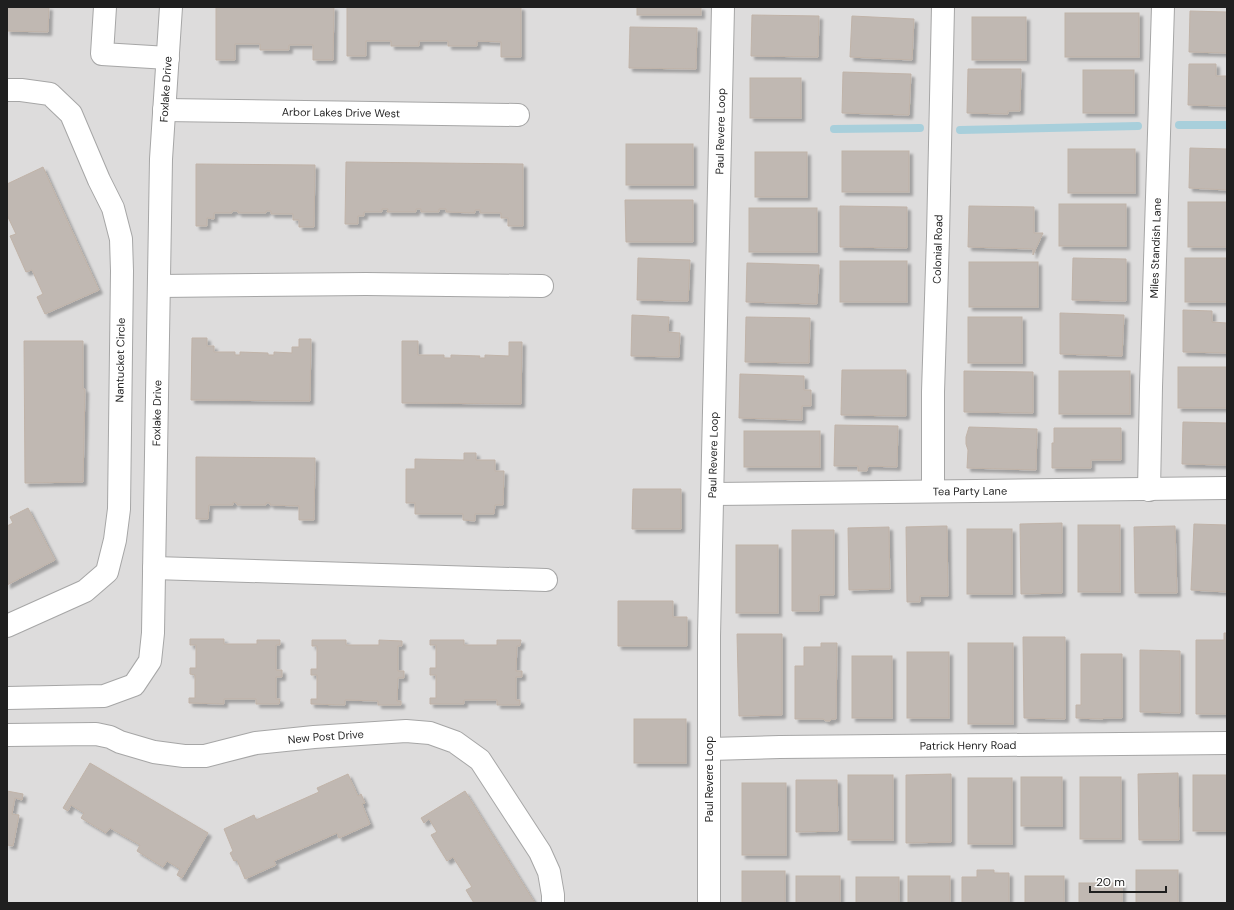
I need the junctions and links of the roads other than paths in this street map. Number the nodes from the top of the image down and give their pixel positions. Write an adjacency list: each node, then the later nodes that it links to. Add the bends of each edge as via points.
1 (105, 7): 6 (street, via 102,54)
2 (171, 7): 6 (street, Foxlake Drive)
3 (723, 7): 15 (street, Paul Revere Loop)
4 (943, 7): 14 (street, Colonial Road, via 933,392)
5 (1163, 7): 13 (street, Miles Standish Lane)
6 (168, 58): 8 (street, Foxlake Drive)
7 (7, 90): 18 (street, Nantucket Circle, via 50,94 71,114 113,208 121,239 122,271 119,509 107,572 85,591)
8 (164, 110): 9 (street, Arbor Lakes Drive West); 10 (street, Foxlake Drive)
9 (518, 115)
10 (159, 286): 11 (street); 16 (street, Foxlake Drive)
11 (542, 286)
12 (1227, 488): 13 (street, Tea Party Lane)
13 (1149, 490): 14 (street, Tea Party Lane)
14 (933, 492): 15 (street, Tea Party Lane)
15 (713, 494): 22 (street, Paul Revere Loop, via 709,636)
16 (154, 568): 17 (street); 19 (street, Foxlake Drive, via 150,662 134,685 104,696)
17 (546, 580)
18 (7, 626)
19 (7, 698)
20 (7, 735): 23 (street, New Post Drive, via 96,734 154,752 205,756 256,743 314,737 406,731 430,733 455,742 480,760 540,852 549,872)
21 (1227, 743): 22 (street, Patrick Henry Road)
22 (710, 749): 24 (street, Paul Revere Loop)
23 (553, 903)
24 (709, 903)

